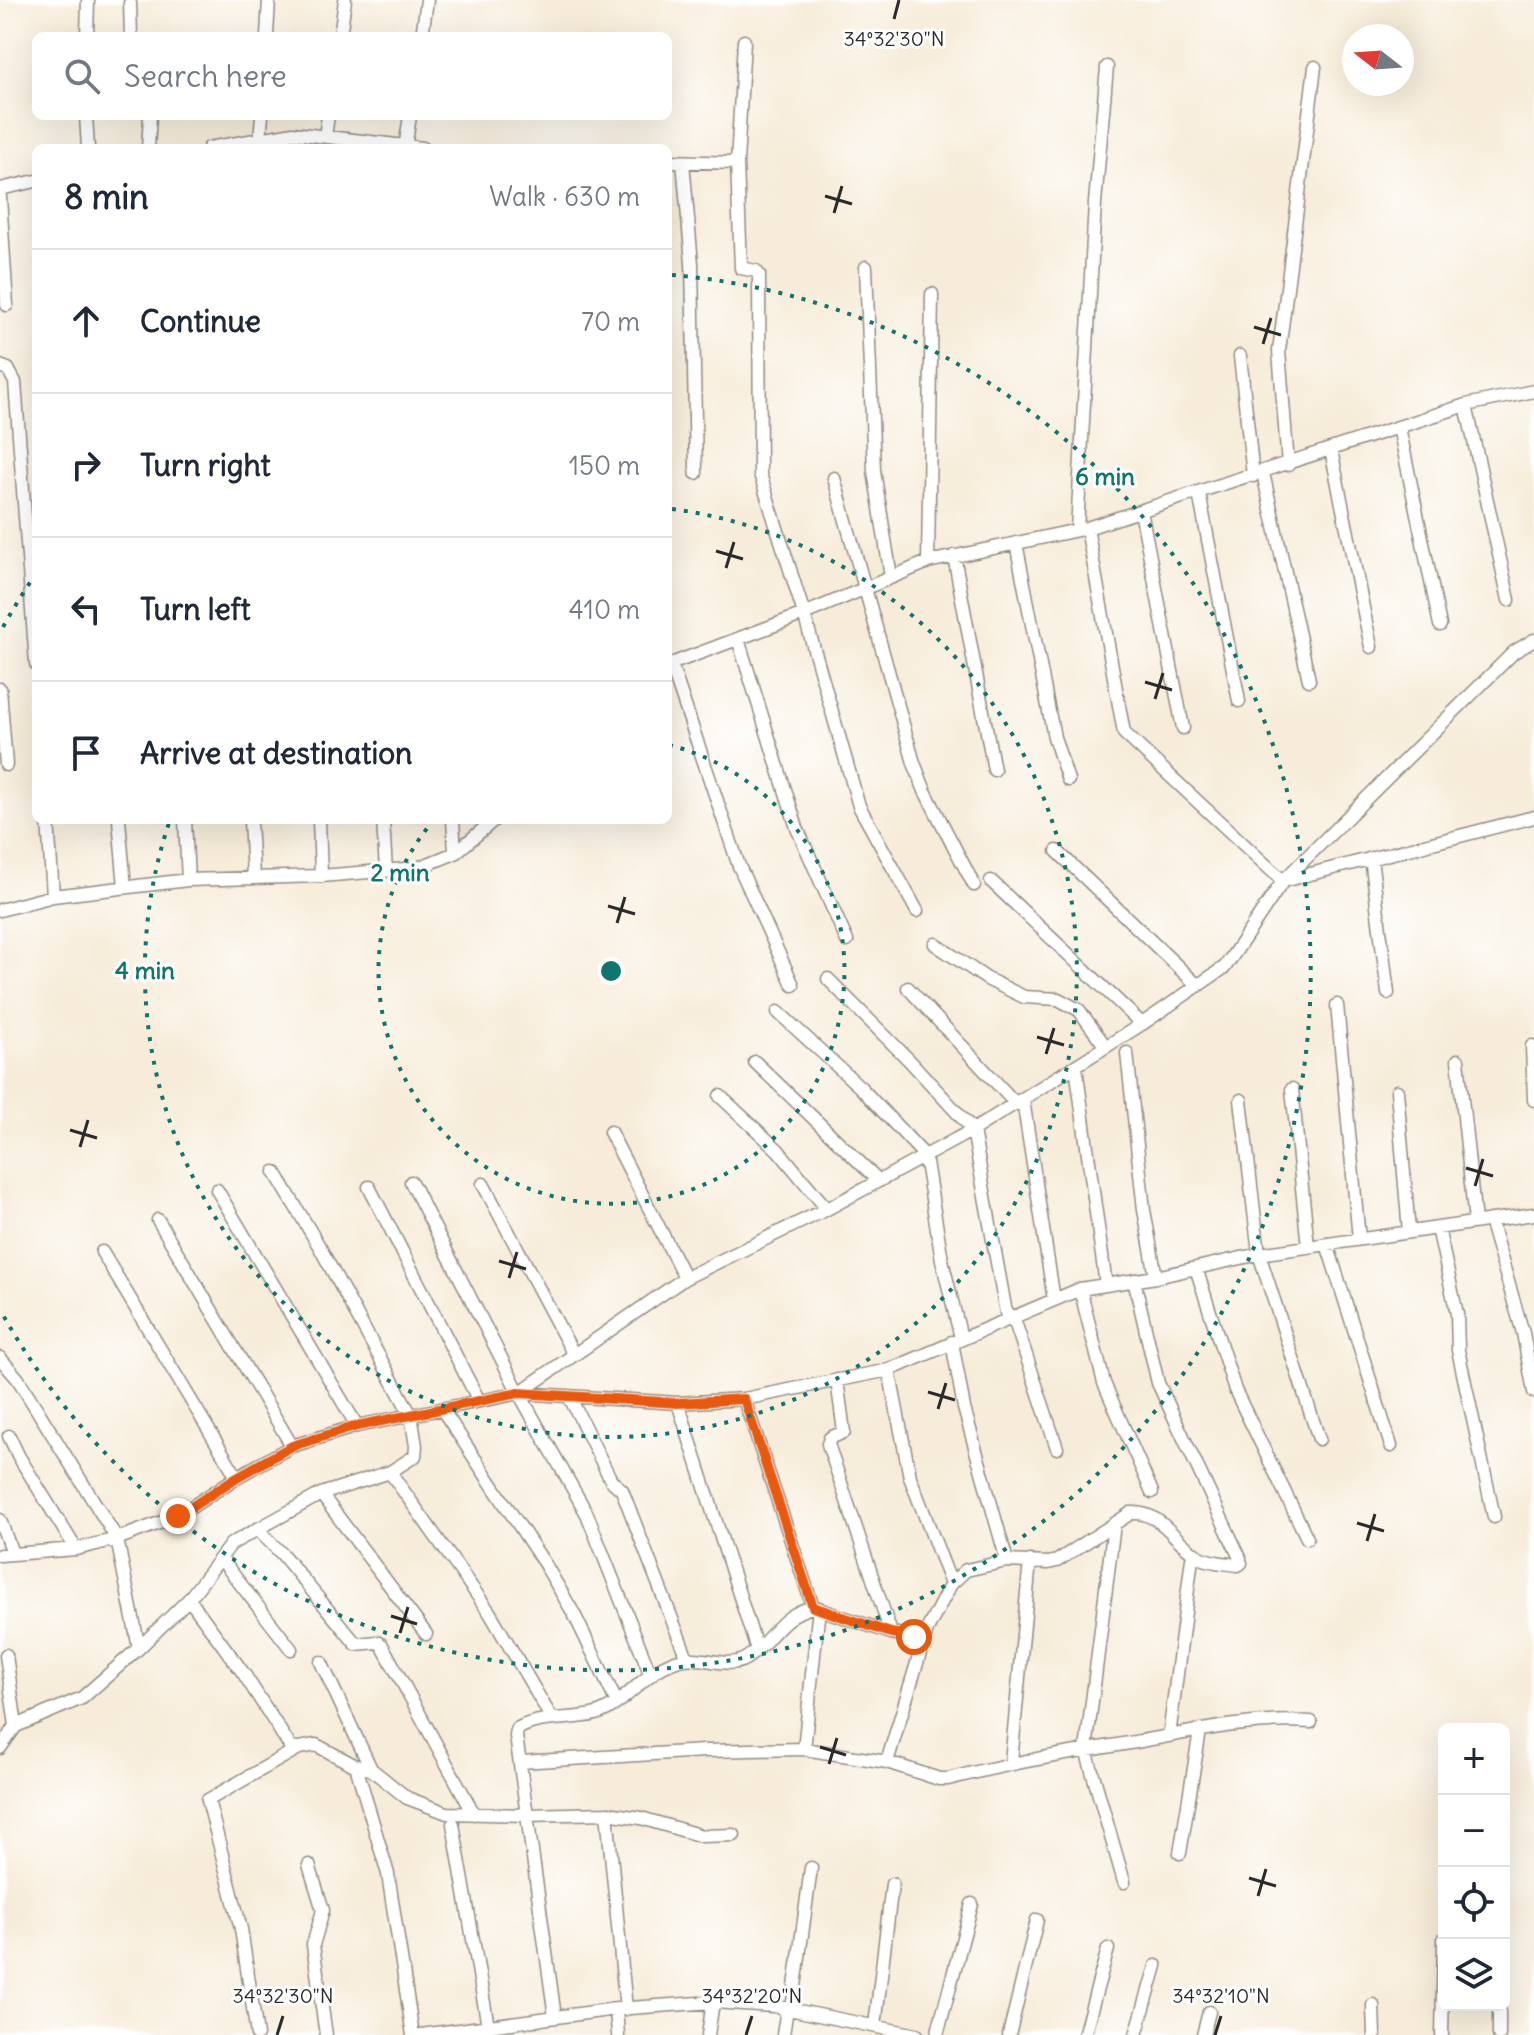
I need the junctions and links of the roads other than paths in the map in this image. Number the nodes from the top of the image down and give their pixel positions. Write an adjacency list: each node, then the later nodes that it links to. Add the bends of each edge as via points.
1 (88, 0): 6 (street)
2 (269, 0): 8 (street)
3 (345, 0): 9 (street)
4 (427, 0): 10 (street)
5 (130, 3): 7 (street)
6 (87, 32)
7 (131, 32)
8 (267, 32)
9 (341, 32)
10 (423, 32)
11 (744, 41): 29 (street)
12 (1107, 67): 48 (street, via 1095,203)
13 (1315, 67): 42 (street, via 1279,351)
14 (86, 120): 22 (street)
15 (150, 120): 23 (street)
16 (262, 120): 20 (street)
17 (327, 120): 19 (street)
18 (409, 120): 26 (street)
19 (325, 136): 21 (street, via 293,133); 25 (street)
20 (260, 138): 21 (street); 24 (street)
21 (273, 142)
22 (88, 144)
23 (148, 144)
24 (229, 144)
25 (384, 144)
26 (406, 144)
27 (672, 161): 28 (street)
28 (683, 162): 29 (street); 43 (street, via 692,264)
29 (737, 163): 56 (street, via 741,268 759,275 760,474)
30 (32, 182): 31 (street)
31 (0, 189)
32 (0, 197): 35 (street)
33 (866, 267): 52 (street, via 874,471)
34 (932, 294): 51 (street)
35 (7, 305)
36 (1240, 356): 44 (street)
37 (0, 366): 55 (street, via 15,382)
38 (1534, 391): 39 (street)
39 (1466, 405): 40 (street); 54 (street)
40 (1399, 427): 41 (street); 57 (street)
41 (1331, 450): 42 (street); 60 (street)
42 (1288, 465): 44 (street)
43 (696, 473)
44 (1258, 475): 46 (street); 63 (street)
45 (834, 478): 53 (street)
46 (1199, 493): 47 (street); 65 (street)
47 (1141, 511): 48 (street); 66 (street)
48 (1082, 529): 49 (street); 87 (street, via 1124,733)
49 (1016, 543): 50 (street); 69 (street, via 1054,737)
50 (954, 556): 51 (street); 68 (street)
51 (928, 562): 52 (street)
52 (891, 577): 53 (street)
53 (864, 589): 56 (street); 88 (street, via 914,763)
54 (1509, 600)
55 (32, 610)
56 (804, 614): 58 (street); 92 (street, via 859,806)
57 (1440, 625)
58 (738, 639): 61 (street); 93 (street, via 797,828)
59 (1534, 640): 87 (street, via 1514,652)
60 (1371, 647)
61 (672, 664)
62 (672, 674): 96 (street, via 739,866)
63 (1309, 680)
64 (0, 689): 67 (street)
65 (1239, 701)
66 (1183, 728)
67 (6, 765)
68 (994, 770)
69 (1068, 780)
70 (1534, 817): 81 (street)
71 (48, 824): 90 (street)
72 (119, 824): 89 (street)
73 (185, 824): 85 (street)
74 (250, 824): 84 (street)
75 (319, 824): 83 (street)
76 (383, 824): 82 (street)
77 (453, 824): 80 (street)
78 (489, 824): 80 (street)
79 (1057, 851): 97 (street)
80 (455, 853): 82 (street, via 418,868)
81 (1371, 858): 87 (street); 99 (street)
82 (386, 871): 83 (street)
83 (321, 876): 84 (street)
84 (253, 877): 85 (street)
85 (188, 880): 89 (street)
86 (991, 881): 102 (street)
87 (1283, 881): 97 (street, via 1225,967)
88 (974, 885)
89 (125, 887): 90 (street)
90 (53, 896): 91 (street)
91 (0, 910)
92 (917, 911)
93 (847, 941)
94 (935, 944): 104 (street, via 1024,997 1058,999 1079,1010)
95 (828, 979): 115 (street)
96 (793, 985)
97 (1198, 986): 102 (street)
98 (908, 988): 114 (street)
99 (1388, 993)
100 (1337, 1005): 131 (street)
101 (778, 1012): 117 (street)
102 (1142, 1024): 104 (street)
103 (1532, 1046): 113 (street)
104 (1106, 1047): 108 (street)
105 (1127, 1053): 137 (street)
106 (1458, 1060): 128 (street)
107 (755, 1062): 119 (street)
108 (1076, 1067): 114 (street); 140 (street)
109 (1292, 1089): 133 (street)
110 (1397, 1091): 130 (street)
111 (720, 1096): 124 (street, via 778,1150)
112 (1241, 1100): 135 (street)
113 (1534, 1100)
114 (1020, 1102): 115 (street); 142 (street)
115 (973, 1130): 117 (street); 143 (street)
116 (610, 1132): 138 (street)
117 (925, 1156): 119 (street); 144 (street)
118 (275, 1172): 156 (street)
119 (879, 1181): 124 (street)
120 (411, 1182): 150 (street)
121 (483, 1184): 145 (street)
122 (369, 1187): 153 (street)
123 (217, 1190): 157 (street)
124 (827, 1209): 138 (street)
125 (1534, 1214): 127 (street)
126 (158, 1220): 160 (street)
127 (1490, 1220): 128 (street); 149 (street)
128 (1475, 1222): 129 (street)
129 (1438, 1228): 130 (street); 167 (street)
130 (1409, 1232): 131 (street)
131 (1359, 1239): 132 (street)
132 (1327, 1244): 133 (street); 161 (street)
133 (1308, 1247): 135 (street)
134 (102, 1252): 164 (street)
135 (1259, 1254): 136 (street); 159 (street)
136 (1196, 1268): 137 (street); 171 (street, via 1235,1390)
137 (1156, 1277): 139 (street)
138 (685, 1278): 145 (street)
139 (1134, 1280): 140 (street); 169 (street, via 1158,1383 1241,1560 1238,1565 1203,1560 1143,1512)
140 (1106, 1285): 141 (street)
141 (1080, 1289): 142 (street); 165 (street, via 1104,1383)
142 (1054, 1300): 143 (street)
143 (1010, 1317): 144 (street); 162 (street)
144 (956, 1340): 147 (street); 177 (street, via 964,1408)
145 (574, 1355): 150 (street)
146 (0, 1358): 172 (street)
147 (889, 1370): 148 (street); 179 (street, via 910,1477)
148 (837, 1380): 152 (street); 183 (street, via 844,1432 828,1444)
149 (1534, 1392)
150 (519, 1393): 151 (street); 153 (street); 191 (street, via 587,1514)
151 (569, 1396): 154 (street); 189 (street, via 611,1480 622,1490)
152 (744, 1399): 154 (street); 181 (street)
153 (479, 1401): 155 (street)
154 (678, 1403): 187 (street)
155 (442, 1409): 156 (street); 192 (street, via 553,1578)
156 (411, 1415): 157 (street); 163 (street, via 415,1456)
157 (357, 1426): 160 (street)
158 (9, 1436): 173 (street)
159 (1319, 1439)
160 (292, 1446): 164 (street)
161 (1391, 1446)
162 (1057, 1448)
163 (390, 1472): 166 (street); 193 (street, via 490,1613)
164 (237, 1477): 172 (street, via 178,1516)
165 (1152, 1492)
166 (321, 1494): 170 (street); 184 (street)
167 (1494, 1517)
168 (0, 1520): 174 (street)
169 (1114, 1524): 178 (street, via 1057,1561); 200 (street)
170 (257, 1529): 176 (street, via 231,1544); 208 (street, via 356,1644 382,1645)
171 (1307, 1538)
172 (117, 1539): 173 (street); 185 (street)
173 (76, 1549): 174 (street)
174 (6, 1554)
175 (1192, 1558): 197 (street)
176 (221, 1559): 180 (street); 186 (street)
177 (1007, 1561): 178 (street); 179 (street, via 966,1570)
178 (1030, 1561): 204 (street)
179 (951, 1584): 182 (street)
180 (189, 1599): 185 (street); 201 (street)
181 (816, 1608): 183 (street); 187 (street, via 780,1624); 199 (street)
182 (927, 1630): 183 (street, via 914,1637); 203 (street)
183 (891, 1633)
184 (426, 1634)
185 (139, 1648): 195 (street, via 82,1698)
186 (291, 1649)
187 (757, 1650): 189 (street, via 737,1662)
188 (6, 1655): 195 (street)
189 (687, 1658): 191 (street)
190 (321, 1662): 206 (street)
191 (650, 1673): 192 (street)
192 (616, 1701): 193 (street, via 595,1714)
193 (552, 1719): 202 (street, via 517,1729)
194 (1311, 1722): 196 (street, via 1281,1720)
195 (16, 1726): 198 (street)
196 (1200, 1731): 197 (street); 212 (street)
197 (1169, 1736): 200 (street)
198 (0, 1748)
199 (804, 1749): 202 (street); 203 (street)
200 (1086, 1750): 204 (street); 215 (street)
201 (293, 1751): 205 (street, via 316,1745); 231 (street, via 208,1800 241,1929)
202 (520, 1762): 209 (street)
203 (887, 1762): 204 (street, via 939,1779)
204 (1011, 1762)
205 (356, 1766): 206 (street); 233 (street, via 388,1874)
206 (371, 1769): 208 (street, via 407,1798 447,1813)
207 (607, 1813): 209 (street); 211 (street, via 702,1836); 223 (street)
208 (474, 1814): 209 (street)
209 (527, 1815): 228 (street)
210 (453, 1824): 229 (street)
211 (734, 1835)
212 (1180, 1853)
213 (309, 1865): 232 (street, via 323,1910 313,1945)
214 (811, 1868): 224 (street)
215 (1124, 1882)
216 (892, 1884): 230 (street)
217 (972, 1904): 239 (street)
218 (1037, 1920): 240 (street)
219 (1108, 1949): 241 (street)
220 (1156, 1966): 242 (street)
221 (713, 2002): 223 (street); 224 (street); 236 (street)
222 (1373, 2005): 244 (street)
223 (621, 2009): 228 (street); 235 (street)
224 (790, 2009): 230 (street); 237 (street)
225 (1442, 2011): 245 (street)
226 (1499, 2011): 246 (street)
227 (1209, 2012): 243 (street)
228 (555, 2017): 229 (street)
229 (483, 2029): 234 (street)
230 (878, 2030): 238 (street)
231 (257, 2035)
232 (326, 2035)
233 (413, 2035)
234 (421, 2035)
235 (618, 2035)
236 (708, 2035)
237 (783, 2035)
238 (917, 2035)
239 (937, 2035)
240 (1009, 2035)
241 (1084, 2035)
242 (1136, 2035)
243 (1203, 2035)
244 (1374, 2035)
245 (1442, 2035)
246 (1499, 2035)

